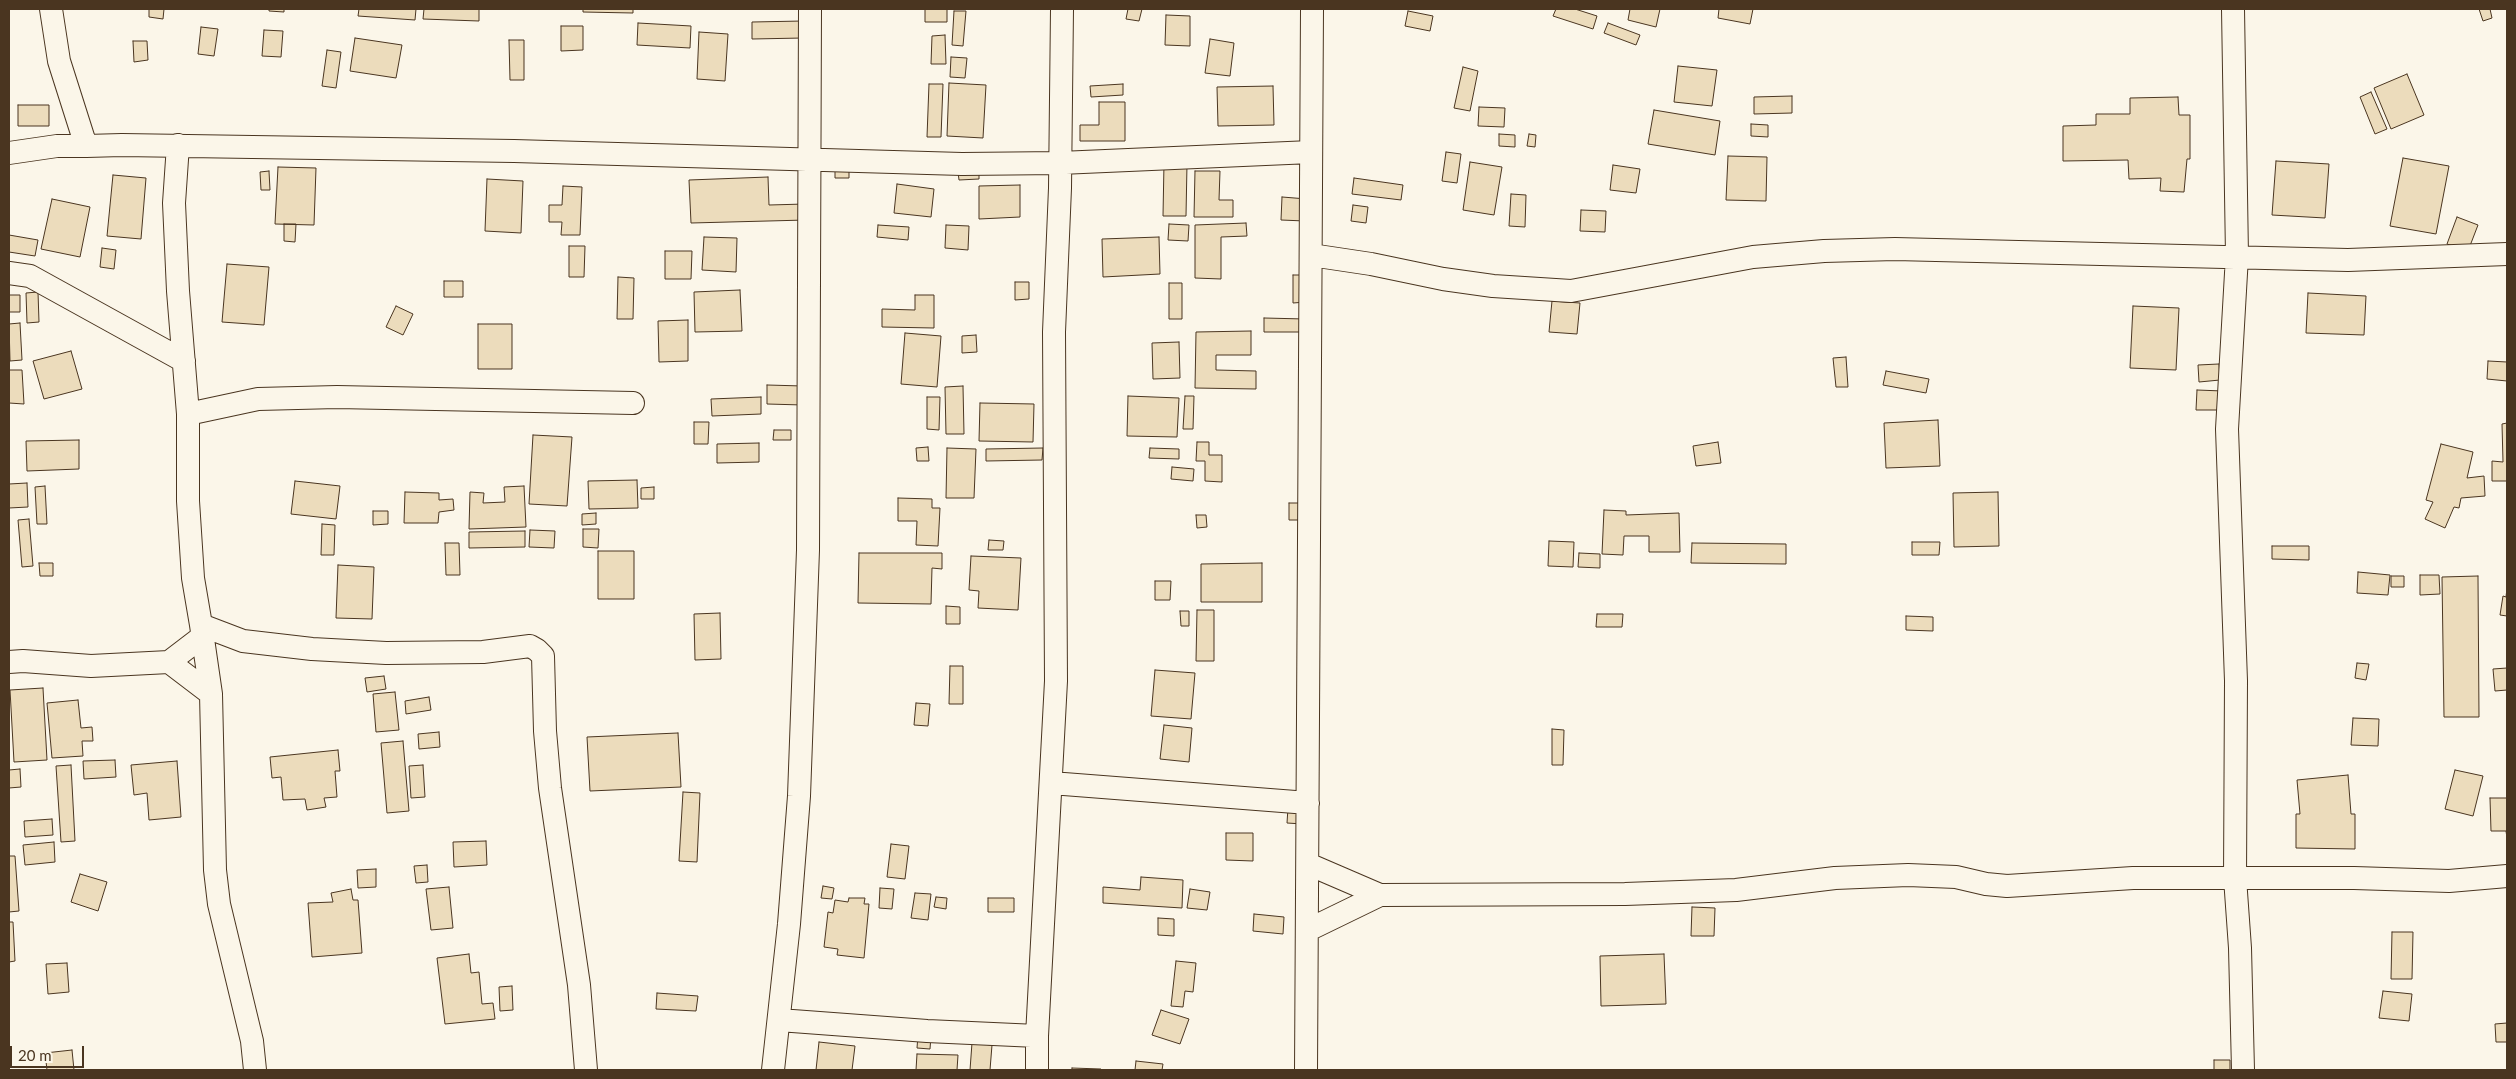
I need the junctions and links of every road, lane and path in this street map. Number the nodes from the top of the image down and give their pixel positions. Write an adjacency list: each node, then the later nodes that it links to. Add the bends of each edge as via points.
1 (51, 9): 7 (street, via 60,61)
2 (810, 9): 10 (street)
3 (1062, 9): 11 (street)
4 (1312, 9): 8 (street)
5 (2232, 9): 14 (street)
6 (178, 145): 7 (street); 10 (street); 16 (street, via 174,203)
7 (86, 146): 9 (street, via 57,146)
8 (1312, 152): 11 (street); 13 (street)
9 (9, 154)
10 (810, 160): 11 (street); 31 (street, via 808,550 799,796)
11 (1060, 163): 24 (street, via 1054,332 1056,681)
12 (2507, 254): 14 (street, via 2348,260)
13 (1312, 255): 14 (street, via 1493,286 1571,291 1744,258 1824,251 1895,249); 25 (street)
14 (2237, 256): 28 (street, via 2227,429 2236,680)
15 (9, 273): 16 (street, via 30,276)
16 (184, 361): 18 (street)
17 (634, 404): 18 (street, via 258,398)
18 (188, 414): 19 (street, via 189,520 193,578)
19 (203, 639): 20 (street); 20 (street); 22 (street); 23 (street)
20 (243, 641): 34 (street, via 386,653 483,652 530,646 543,656 550,788 579,986)
21 (9, 662): 22 (street, via 91,666)
22 (169, 662): 23 (street)
23 (211, 694): 33 (street, via 215,870 219,904 248,1023)
24 (1051, 783): 25 (street); 32 (street)
25 (1308, 803): 26 (street)
26 (1308, 864): 29 (street); 30 (street)
27 (2507, 876): 28 (street, via 2449,881)
28 (2235, 878): 29 (street, via 2133,878 2007,886 1956,877 1908,875 1835,878 1727,890); 38 (street)
29 (1380, 896): 30 (street)
30 (1308, 930): 37 (street)
31 (779, 1020): 32 (street); 35 (street)
32 (1037, 1036): 36 (street)
33 (255, 1070)
34 (586, 1070)
35 (773, 1070)
36 (1037, 1070)
37 (1306, 1070)
38 (2243, 1070)

